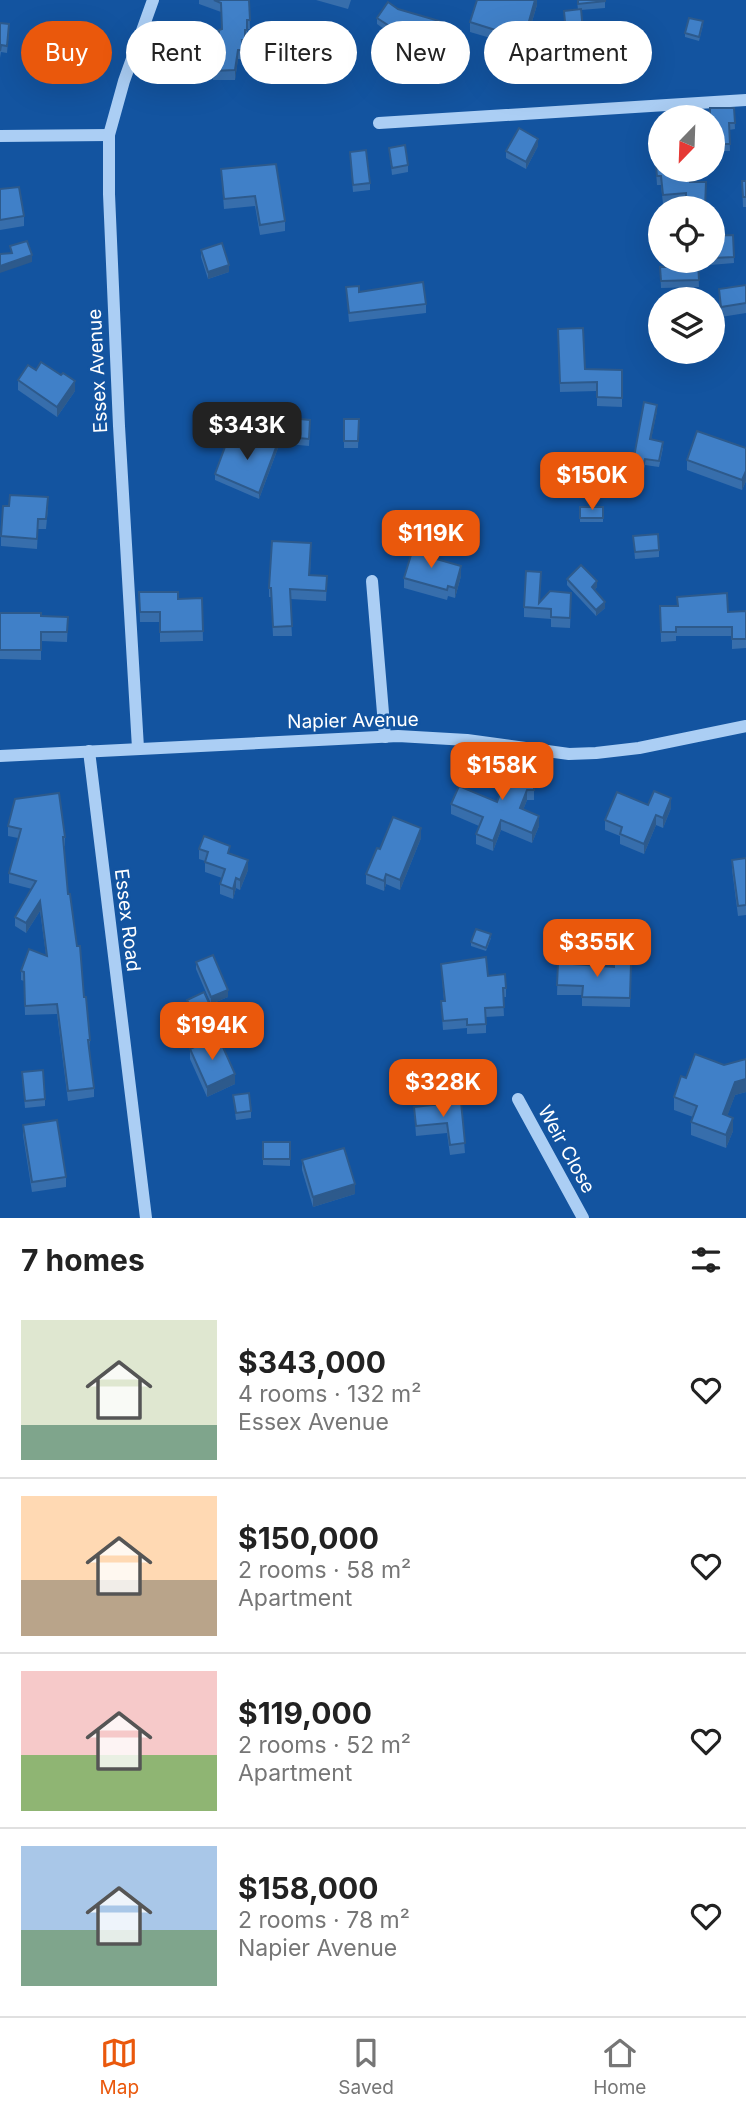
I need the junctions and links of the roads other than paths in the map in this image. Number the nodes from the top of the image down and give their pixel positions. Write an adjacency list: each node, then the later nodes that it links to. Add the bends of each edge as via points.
1 (153, 0): 4 (street, Essex Avenue)
2 (746, 100): 3 (street)
3 (379, 123)
4 (109, 135): 5 (street); 9 (street, Essex Avenue, via 118,412)
5 (0, 136)
6 (372, 581): 8 (street)
7 (746, 726): 8 (street, Napier Avenue, via 639,748 569,754 467,740)
8 (385, 737): 9 (street, Napier Avenue)
9 (138, 748): 10 (street, Napier Avenue)
10 (89, 751): 11 (street, Napier Avenue); 13 (street, Essex Road)
11 (0, 756)
12 (518, 1099): 14 (street, Weir Close)
13 (146, 1218)
14 (583, 1218)

